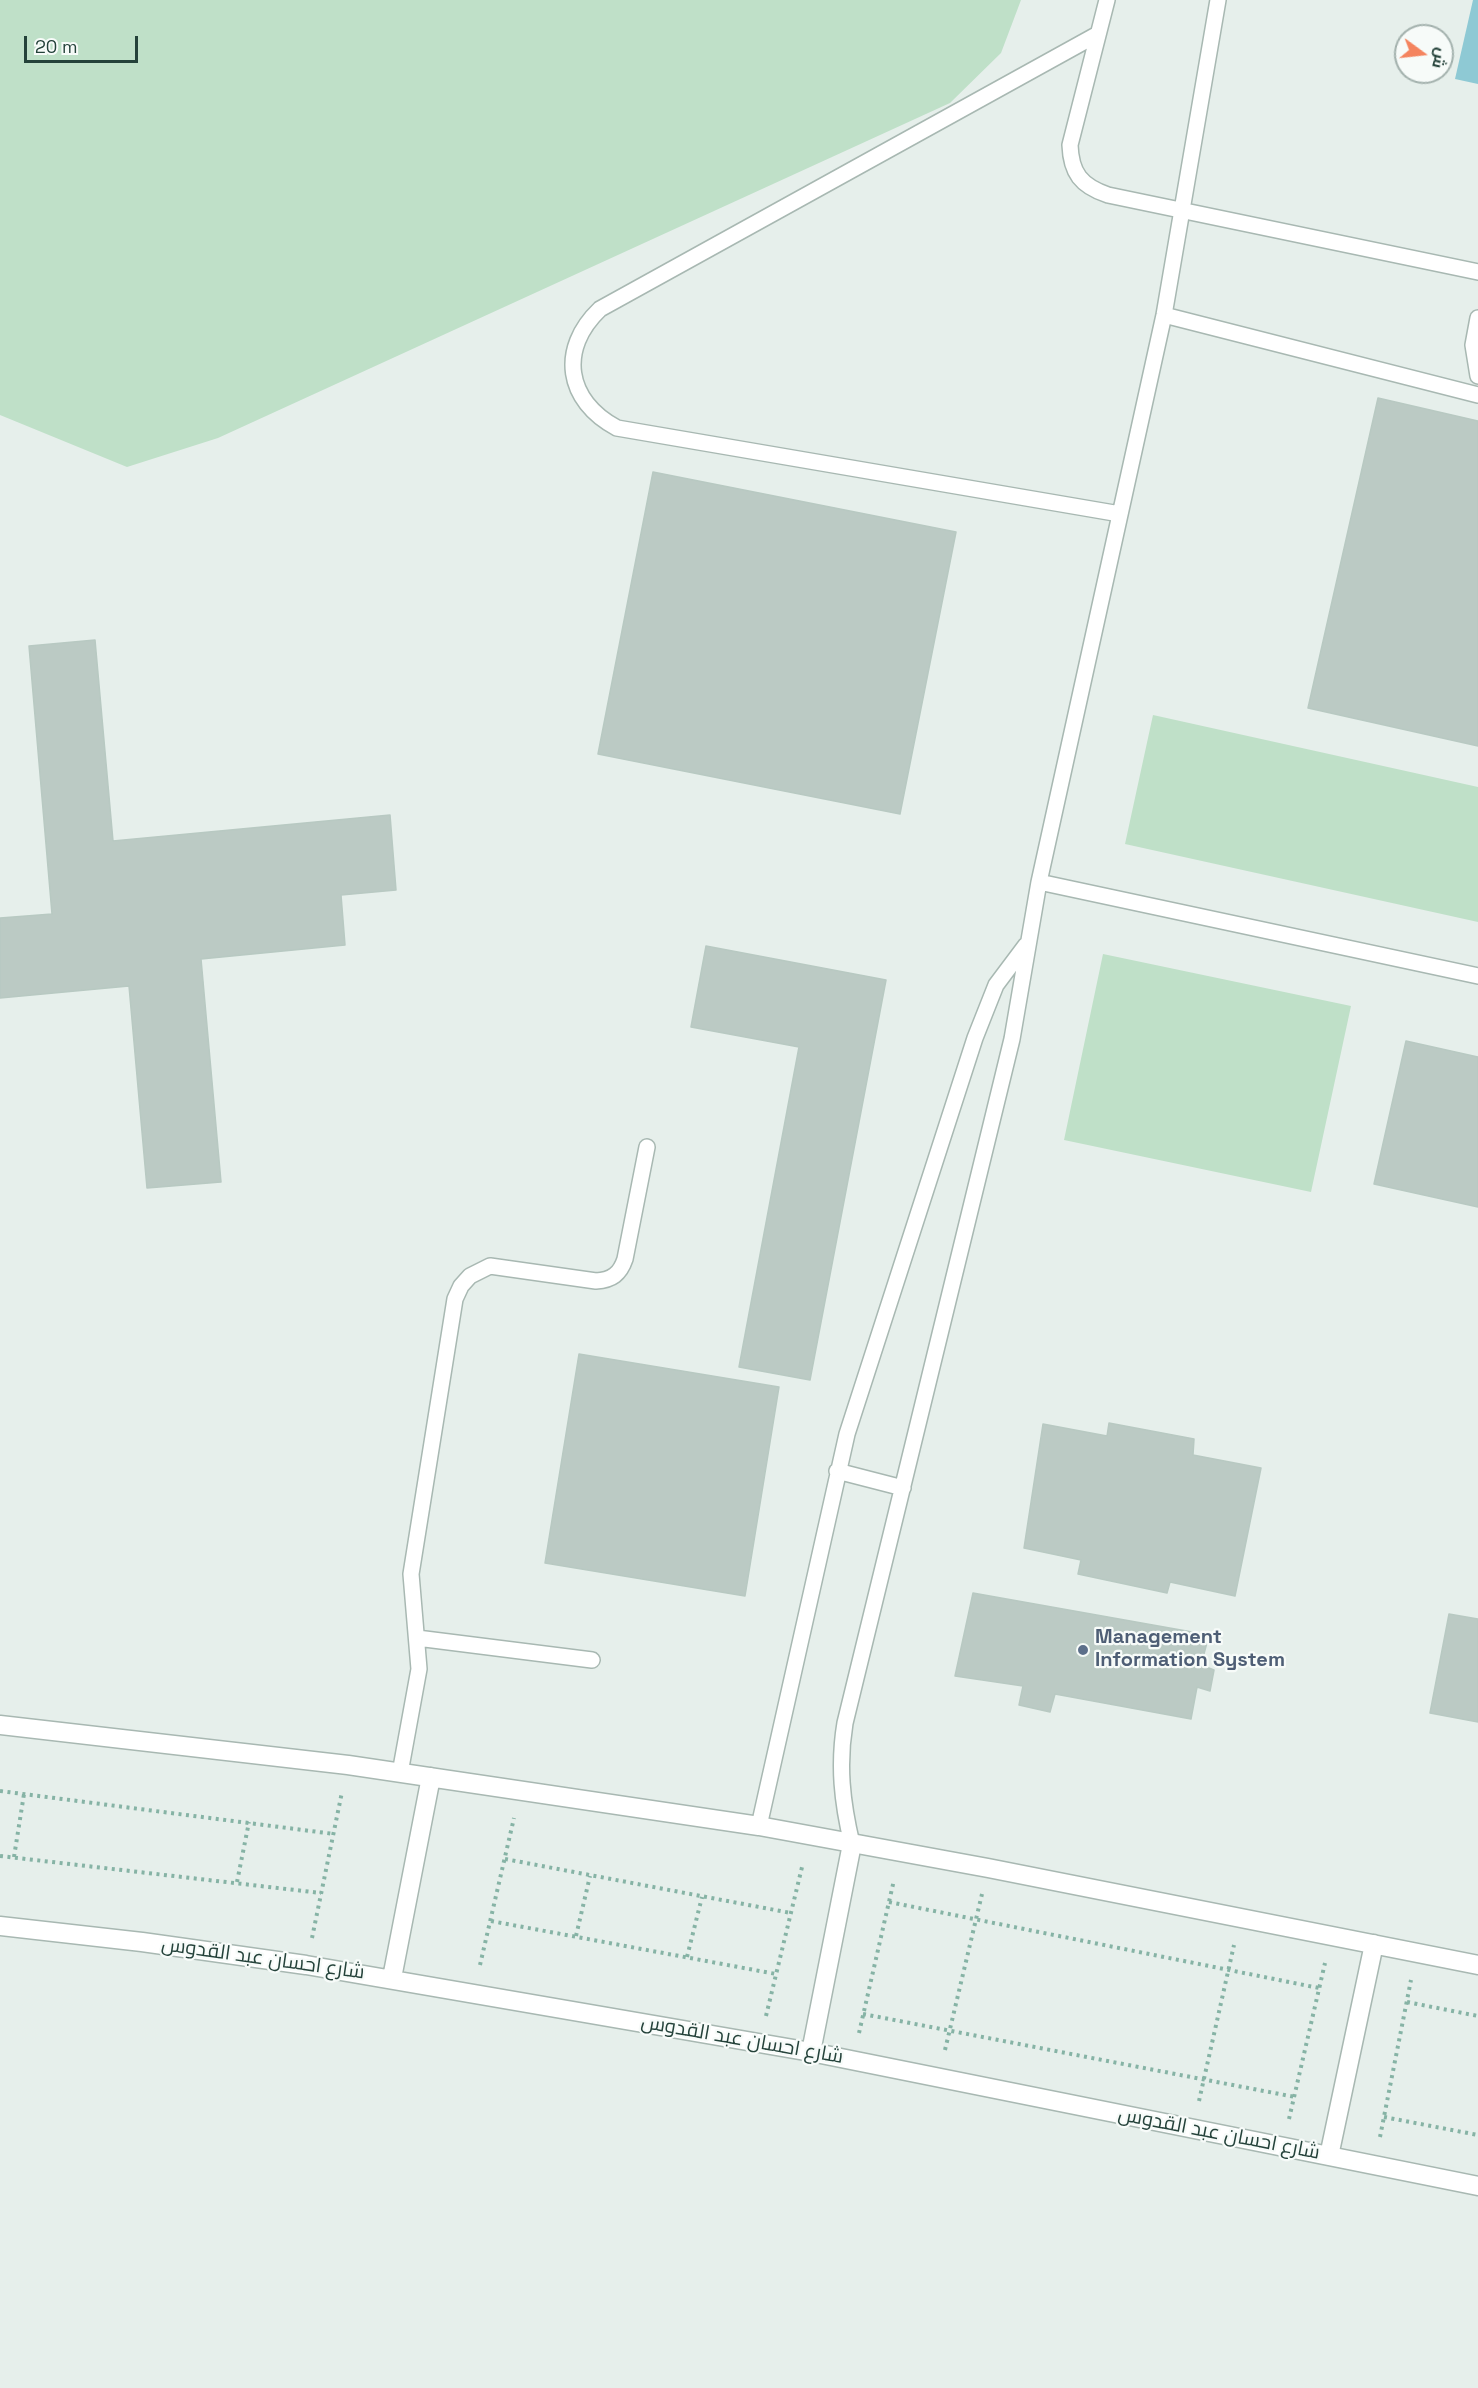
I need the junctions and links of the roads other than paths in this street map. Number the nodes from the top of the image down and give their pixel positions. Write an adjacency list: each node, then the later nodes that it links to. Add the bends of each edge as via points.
1 (1107, 0): 3 (lane)
2 (1218, 0): 4 (lane)
3 (1098, 34): 4 (lane, via 1070,145 1077,175 1096,191); 10 (lane, via 600,309 578,338 573,373 587,406 617,428)
4 (1182, 210): 5 (lane); 6 (lane)
5 (1478, 272)
6 (1164, 315): 9 (lane); 10 (lane)
7 (1478, 318): 8 (lane, via 1473,345)
8 (1478, 376)
9 (1478, 395)
10 (1120, 514): 11 (lane)
11 (1039, 882): 12 (lane); 13 (lane)
12 (1028, 943): 15 (lane, via 996,985 975,1038); 16 (lane, via 1012,1039)
13 (1478, 976)
14 (647, 1147): 17 (lane, via 625,1259 614,1276 596,1281 490,1266 470,1276 455,1299 411,1574)
15 (837, 1471): 16 (lane); 22 (lane)
16 (903, 1488): 23 (lane, via 840,1752 843,1808)
17 (417, 1638): 18 (lane); 20 (lane, via 419,1669)
18 (592, 1660)
19 (0, 1725): 20 (street)
20 (400, 1773): 21 (street)
21 (431, 1777): 22 (street); 27 (street)
22 (759, 1826): 23 (street)
23 (852, 1844): 25 (street); 28 (street)
24 (0, 1926): 27 (street, شارع احسان عبد القدوس)
25 (1374, 1944): 26 (street); 29 (street)
26 (1478, 1965)
27 (392, 1978): 28 (street, شارع احسان عبد القدوس)
28 (811, 2052): 29 (street, شارع احسان عبد القدوس)
29 (1329, 2156): 30 (street, شارع احسان عبد القدوس)
30 (1478, 2186)

